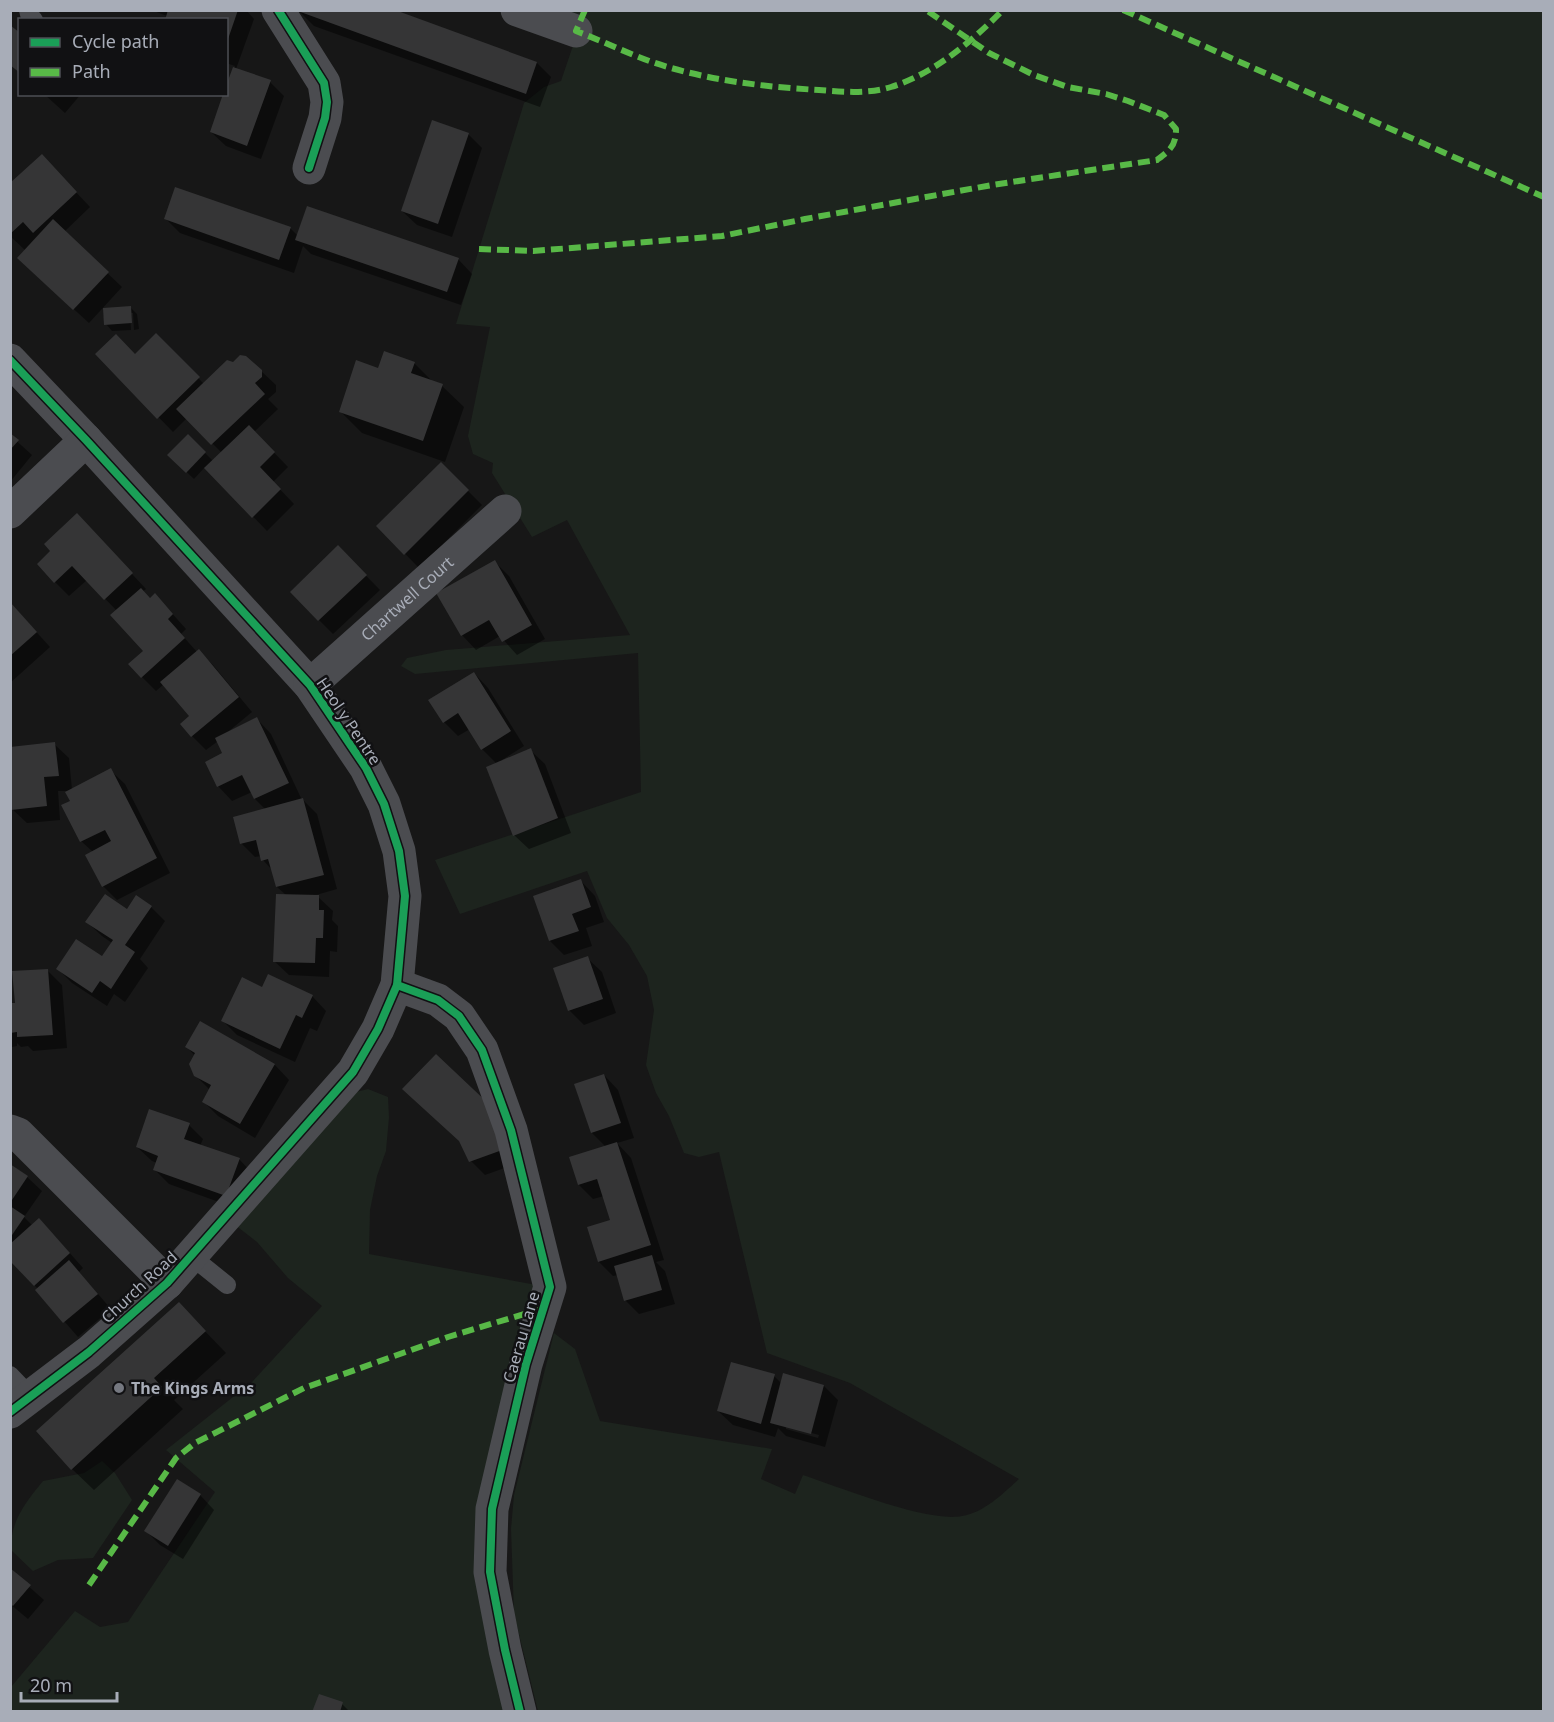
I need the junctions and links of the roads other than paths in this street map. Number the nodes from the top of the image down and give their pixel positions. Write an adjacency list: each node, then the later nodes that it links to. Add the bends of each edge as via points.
1 (278, 10): 4 (street, via 324,83 325,118)
2 (517, 10): 3 (street)
3 (576, 31)
4 (309, 168)
5 (10, 360): 6 (street, Heol y Pentre)
6 (86, 440): 8 (street); 9 (street, Heol y Pentre)
7 (505, 511): 9 (street, Chartwell Court)
8 (10, 512)
9 (310, 686): 10 (street, Heol y Pentre, via 366,768 384,804 399,851 405,896)
10 (397, 985): 12 (street, Heol y Pentre, via 353,1072); 17 (street, Caerau Lane, via 438,1000 459,1016 482,1050 512,1130 550,1287 526,1364 492,1509 490,1572)
11 (10, 1131): 14 (street, via 18,1134)
12 (272, 1165): 13 (street, Church Road)
13 (191, 1256): 14 (street, Church Road); 15 (lane)
14 (167, 1283): 16 (street, Church Road, via 89,1352)
15 (227, 1285)
16 (17, 1395)
17 (520, 1712)

